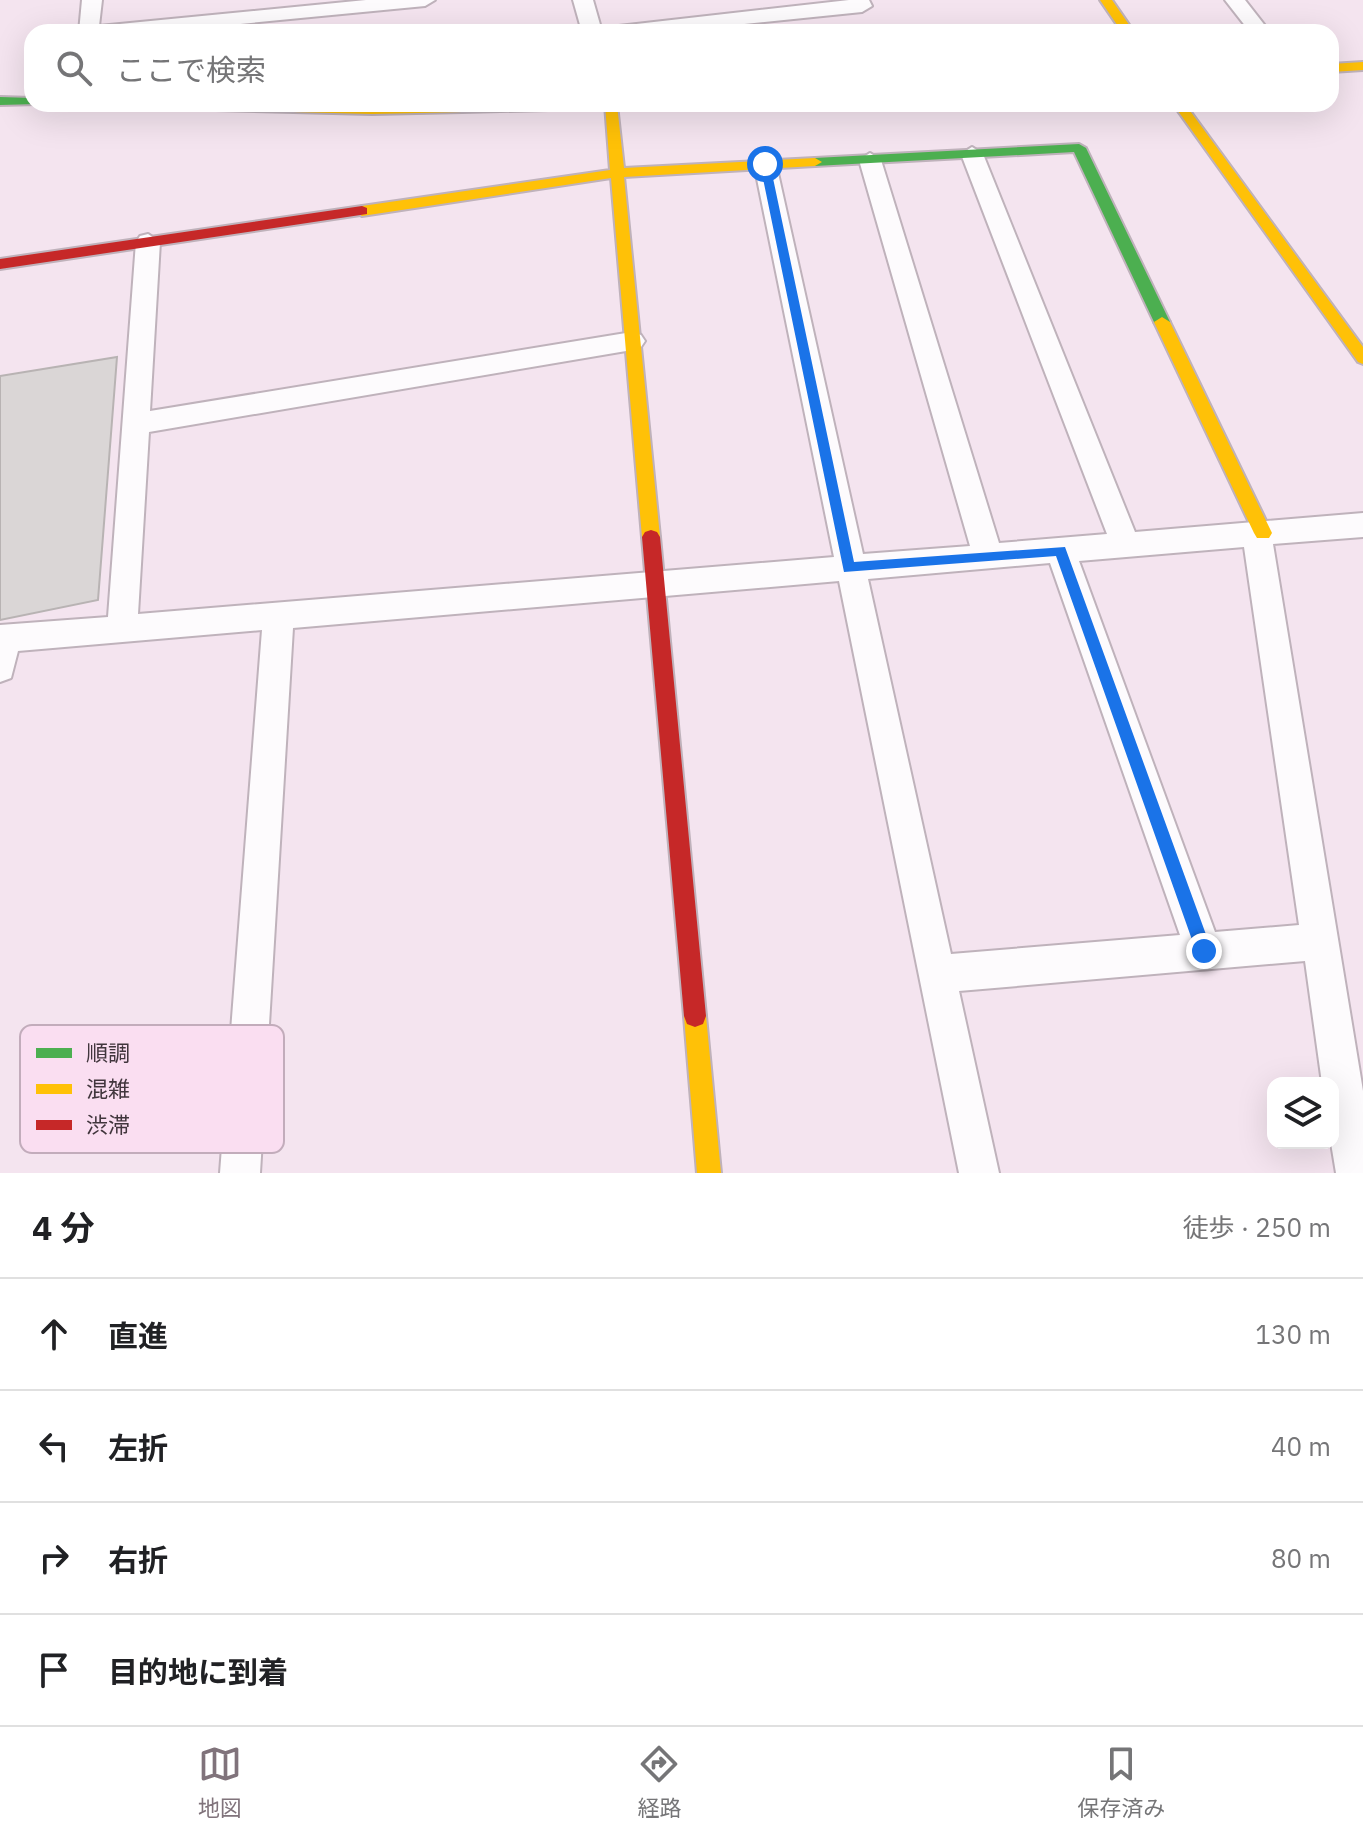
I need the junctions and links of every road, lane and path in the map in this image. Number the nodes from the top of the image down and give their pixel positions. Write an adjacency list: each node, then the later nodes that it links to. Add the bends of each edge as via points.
1 (92, 0): 8 (street)
2 (583, 0): 10 (street)
3 (859, 0): 11 (street, via 862,6)
4 (1106, 0): 12 (street)
5 (1235, 0): 13 (street)
6 (412, 1): 7 (street)
7 (300, 6): 9 (street)
8 (90, 24)
9 (159, 24)
10 (590, 24)
11 (686, 24)
12 (1122, 24)
13 (1254, 24)
14 (1363, 66): 15 (street)
15 (1339, 68)
16 (0, 101): 17 (street)
17 (24, 102)
18 (611, 112): 23 (street)
19 (1185, 112): 27 (street)
20 (972, 154): 21 (street); 30 (street, via 1079,148); 31 (street)
21 (870, 160): 22 (street); 33 (street)
22 (765, 164): 23 (street); 34 (street)
23 (617, 173): 24 (street); 26 (street)
24 (148, 242): 25 (street); 28 (street)
25 (0, 264)
26 (632, 341): 28 (street); 35 (street)
27 (1363, 358)
28 (135, 424): 37 (street)
29 (1363, 525): 30 (street)
30 (1260, 534): 31 (street); 39 (street)
31 (1126, 545): 32 (street)
32 (1060, 550): 33 (street); 40 (street)
33 (988, 556): 34 (street)
34 (849, 568): 35 (street); 41 (street)
35 (655, 584): 36 (street); 45 (street)
36 (278, 616): 37 (street); 42 (street)
37 (122, 629): 38 (street)
38 (1, 648)
39 (1321, 941): 40 (street); 47 (street)
40 (1204, 951): 41 (street)
41 (936, 974): 46 (street)
42 (250, 1025)
43 (241, 1153): 44 (street)
44 (240, 1173)
45 (709, 1173)
46 (979, 1173)
47 (1356, 1173)

